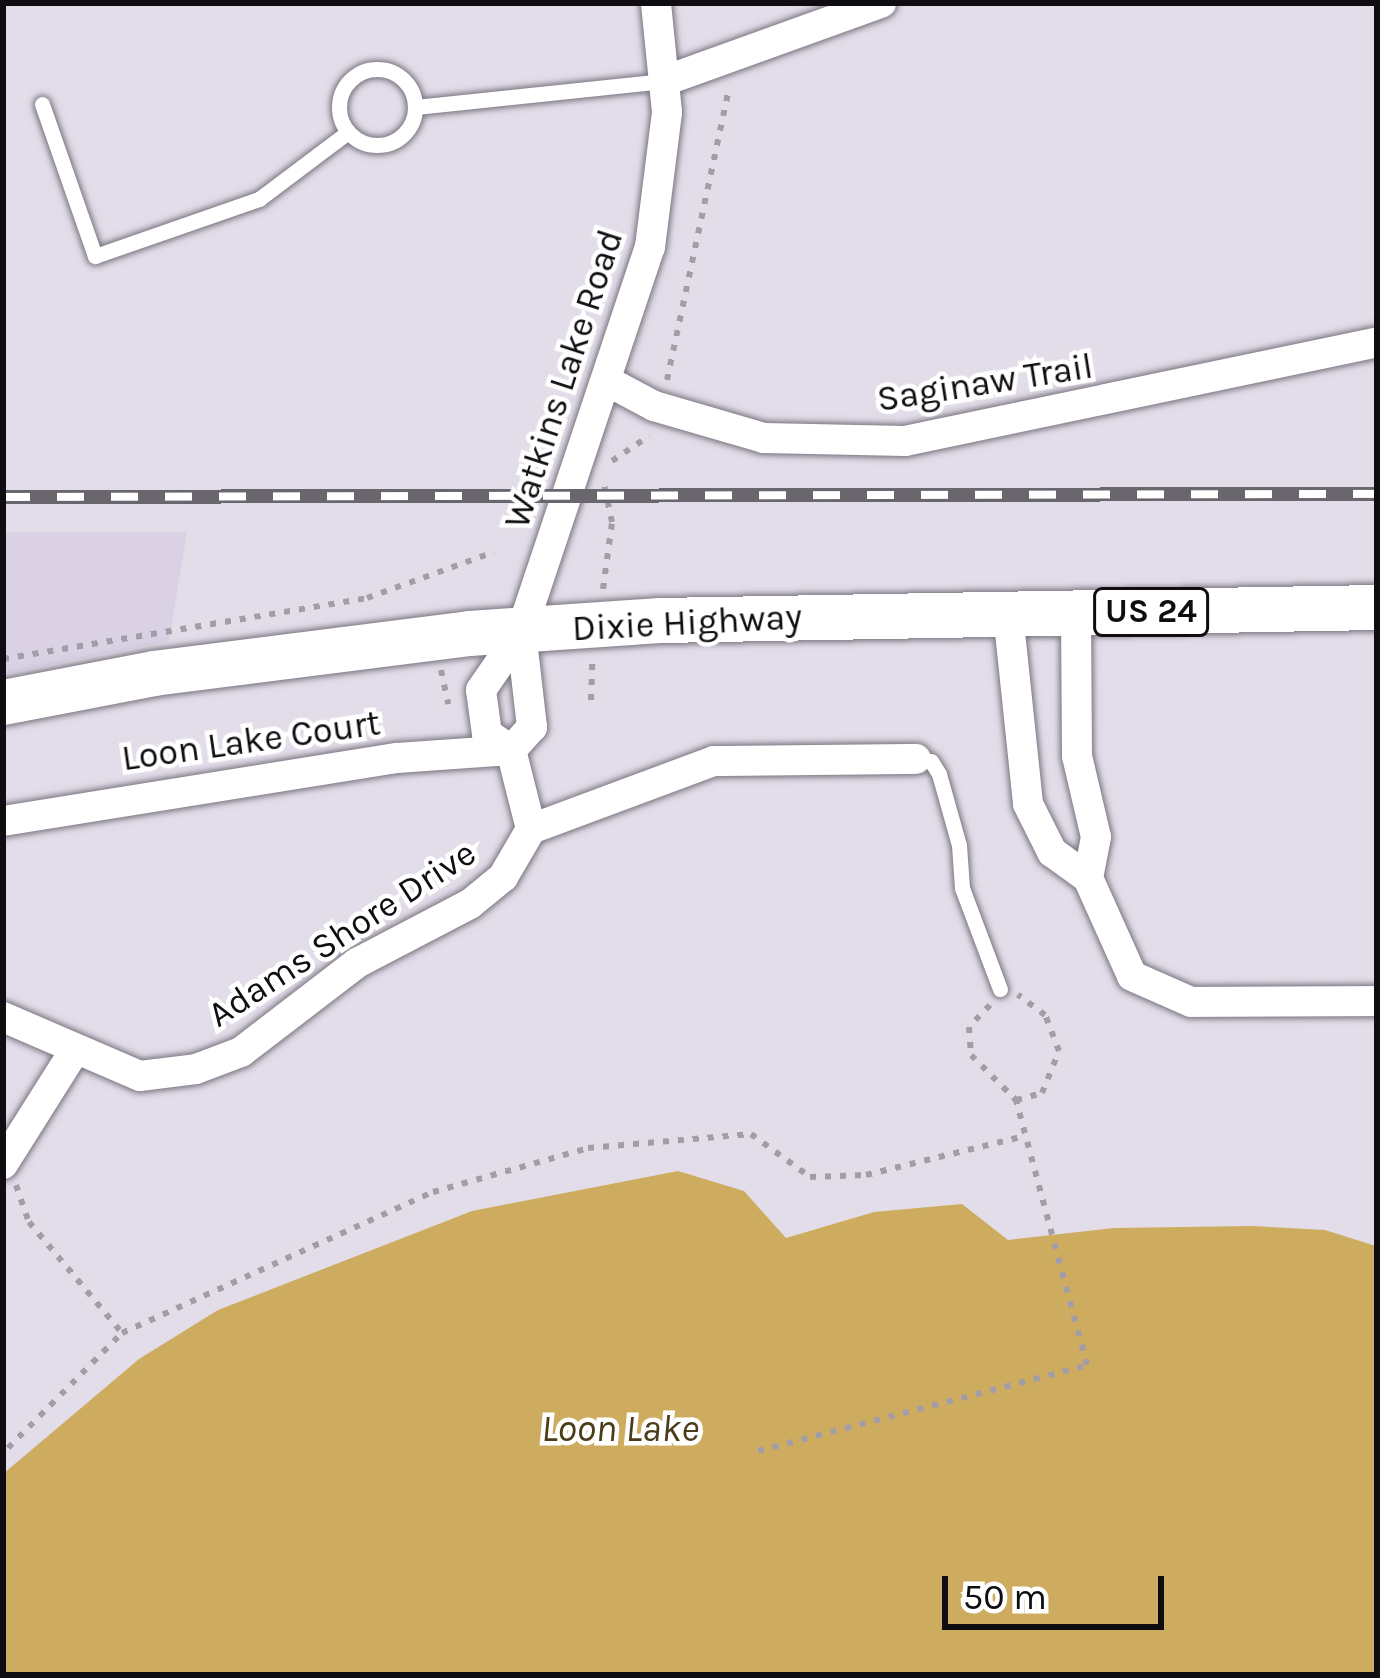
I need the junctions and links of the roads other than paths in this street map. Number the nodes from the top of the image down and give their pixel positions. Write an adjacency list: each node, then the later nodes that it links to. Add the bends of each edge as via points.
1 (656, 3): 3 (street, Watkins Lake Road)
2 (881, 3): 3 (street)
3 (664, 81): 5 (lane); 8 (street, Watkins Lake Road, via 650,248)
4 (42, 104): 6 (lane, via 95,256 259,199)
5 (416, 106): 6 (lane, via 407,132 384,145); 6 (lane, via 400,76 365,70 340,95)
6 (348, 132)
7 (1377, 342): 8 (street, Saginaw Trail, via 905,441 764,438 657,422)
8 (609, 382): 12 (street, Watkins Lake Road)
9 (1377, 607): 11 (main road, Dixie Highway / US 24)
10 (1008, 614): 11 (main road, Dixie Highway / US 24); 12 (main road, Dixie Highway / US 24, via 661,620); 18 (street, via 1028,804 1052,852)
11 (1076, 614): 18 (street, via 1077,756 1096,836)
12 (521, 632): 13 (main road, Dixie Highway / US 24, via 348,644); 14 (street, Watkins Lake Road, via 532,727); 14 (street, Watkins Lake Road, via 481,690 488,734)
13 (3, 702)
14 (511, 750): 16 (street, Loon Lake Court, via 397,758); 17 (street, Watkins Lake Road)
15 (916, 759): 17 (street, via 714,761); 19 (lane, via 931,760 939,774 962,888)
16 (3, 821)
17 (531, 829): 22 (street, Adams Shore Drive, via 503,877 470,904 357,963 241,1052 196,1069 140,1076)
18 (1088, 878): 20 (street, via 1115,950 1132,976 1156,991 1191,1002)
19 (1000, 989)
20 (1377, 1001)
21 (3, 1017): 22 (street, Adams Shore Drive)
22 (74, 1053): 23 (street)
23 (4, 1162)

